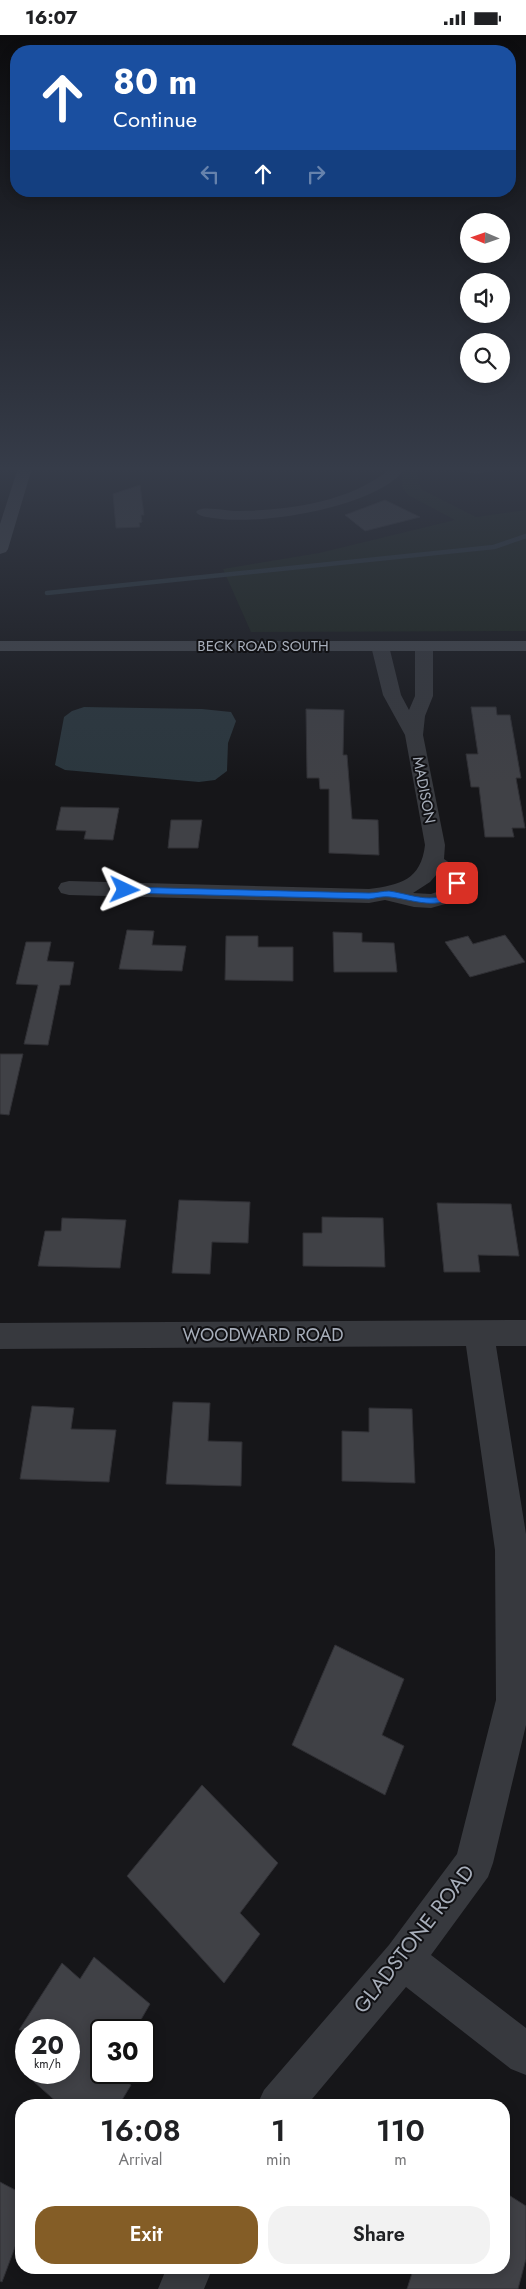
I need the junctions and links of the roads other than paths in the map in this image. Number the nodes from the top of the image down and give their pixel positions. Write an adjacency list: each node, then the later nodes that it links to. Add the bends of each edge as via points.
1 (0, 646): 2 (main road, BECK ROAD SOUTH)
2 (380, 646): 3 (main road, BECK ROAD SOUTH); 5 (street, MADISON, via 392,695)
3 (424, 646): 4 (main road, BECK ROAD SOUTH); 5 (street, MADISON, via 424,696 416,716)
4 (526, 646)
5 (414, 735): 6 (street, MADISON)
6 (434, 854): 8 (street, via 429,871 420,880); 8 (street, via 457,883 456,892 442,900 424,901)
7 (69, 888): 8 (street)
8 (387, 894)
9 (479, 1333): 10 (street, WOODWARD ROAD); 11 (street, WOODWARD ROAD); 12 (street, GLADSTONE ROAD, via 512,1549 514,1700 474,1863)
10 (526, 1333)
11 (0, 1336)
12 (403, 1959): 13 (street); 14 (street, GLADSTONE ROAD)
13 (526, 2054)
14 (285, 2099)
15 (187, 2274): 16 (street)
16 (181, 2289)

